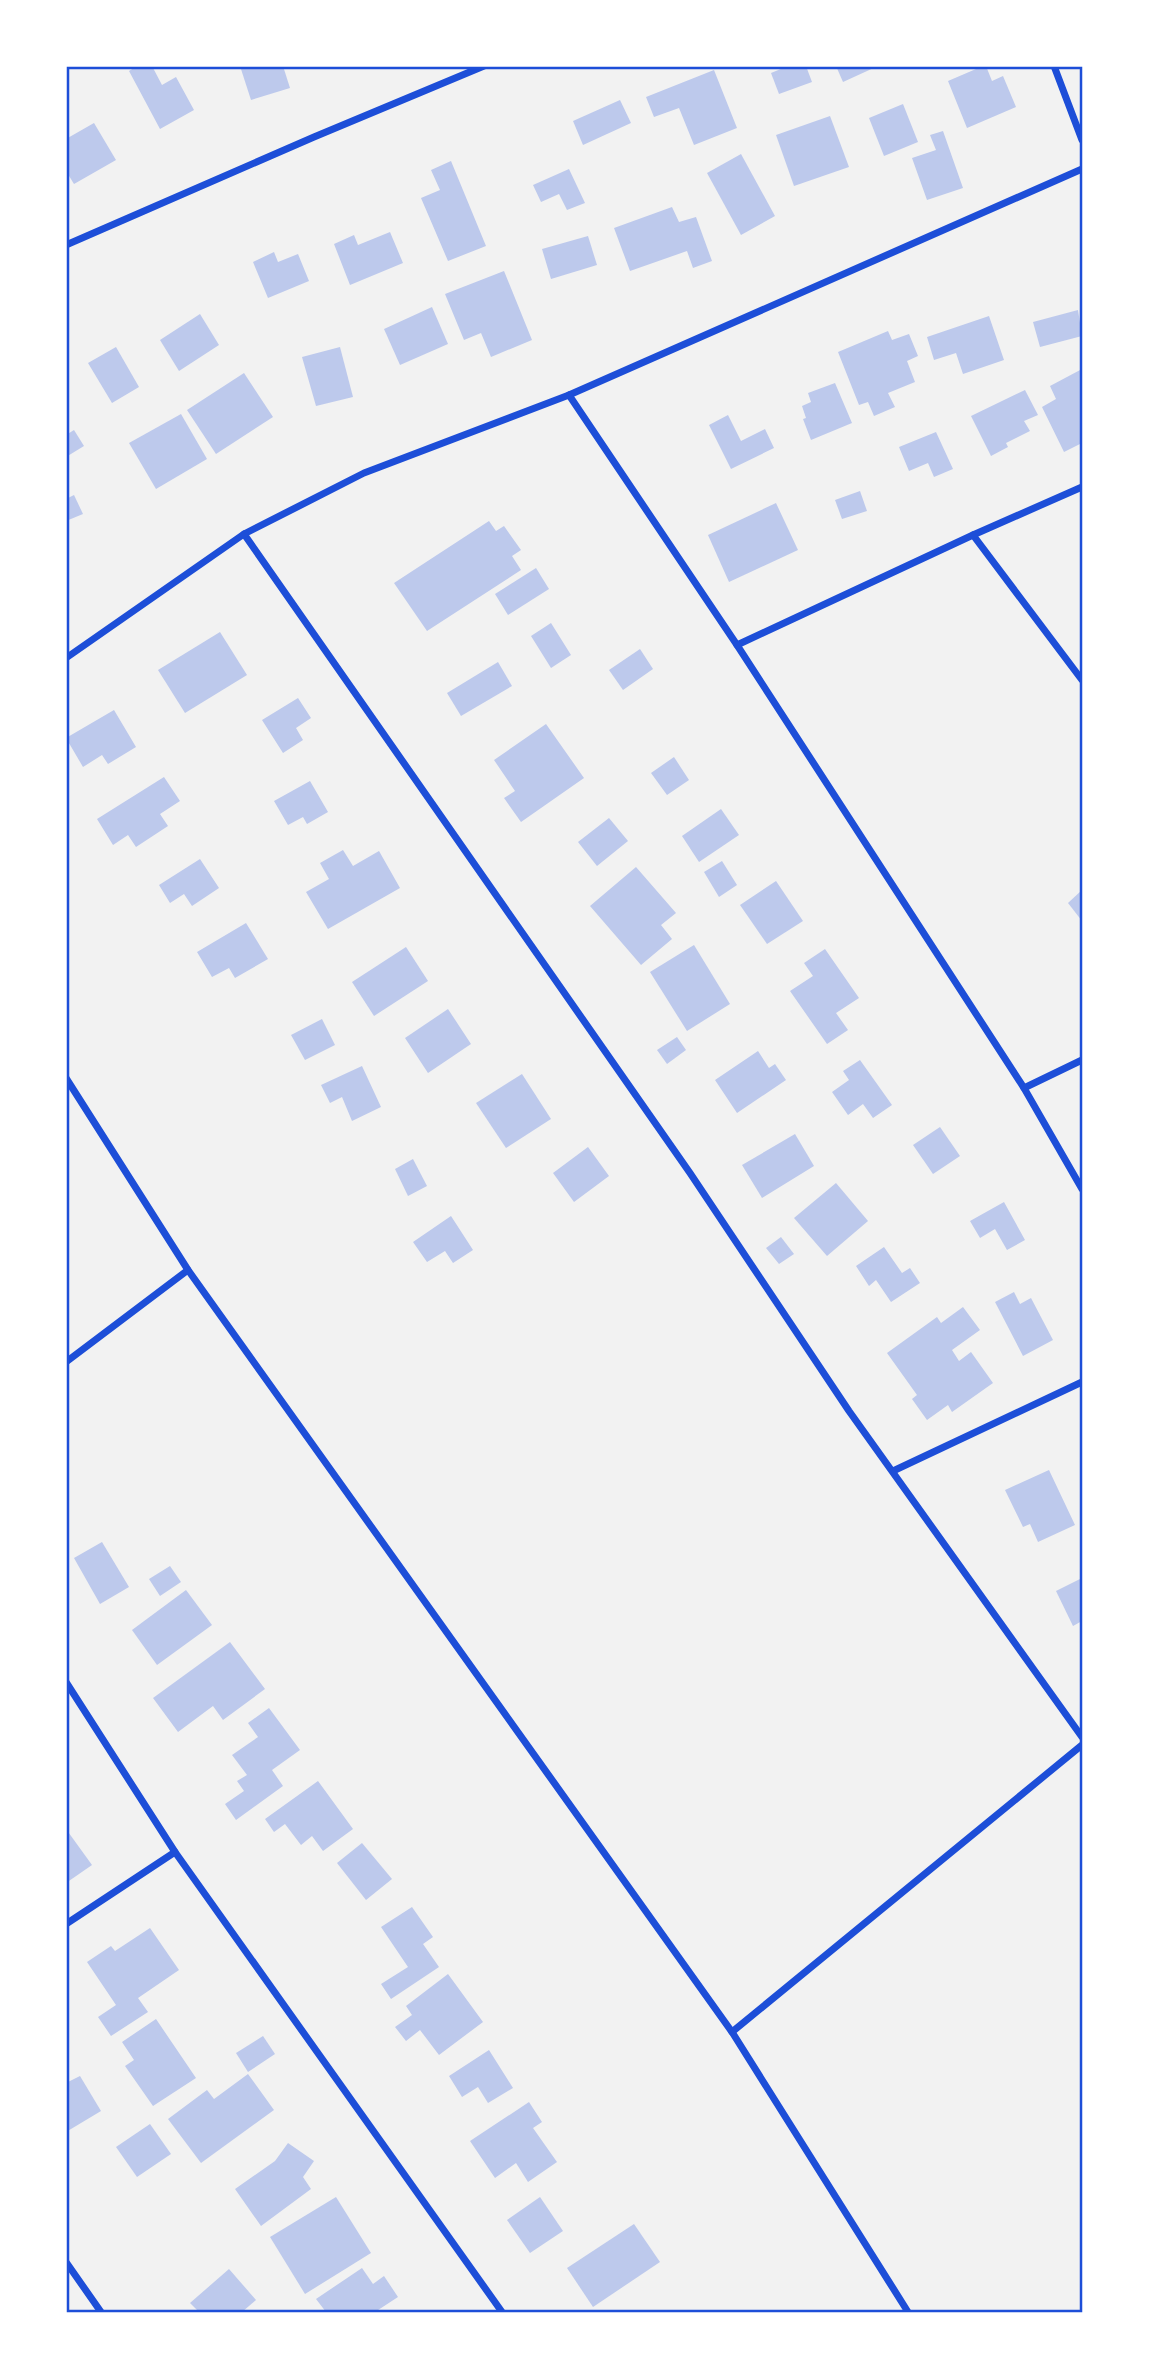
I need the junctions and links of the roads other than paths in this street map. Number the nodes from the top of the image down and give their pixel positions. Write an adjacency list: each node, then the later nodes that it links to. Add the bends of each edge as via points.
1 (484, 66): 5 (street)
2 (1054, 66): 3 (street)
3 (1083, 140)
4 (1083, 169): 6 (street)
5 (66, 245)
6 (569, 395): 8 (street, via 364,473); 10 (street)
7 (1083, 487): 9 (street)
8 (244, 534): 11 (street); 20 (street)
9 (972, 535): 10 (street); 12 (street)
10 (737, 645): 15 (street)
11 (66, 658)
12 (1083, 680)
13 (1083, 1060): 15 (street)
14 (66, 1078): 17 (street)
15 (1024, 1088): 16 (street)
16 (1083, 1189)
17 (188, 1270): 18 (street); 26 (street)
18 (66, 1362)
19 (1083, 1382): 20 (street)
20 (893, 1471): 22 (street)
21 (66, 1682): 24 (street)
22 (1083, 1737)
23 (1083, 1745): 26 (street)
24 (175, 1852): 25 (street); 29 (street)
25 (66, 1924)
26 (732, 2032): 30 (street)
27 (66, 2262): 28 (street)
28 (101, 2312)
29 (502, 2312)
30 (908, 2312)

